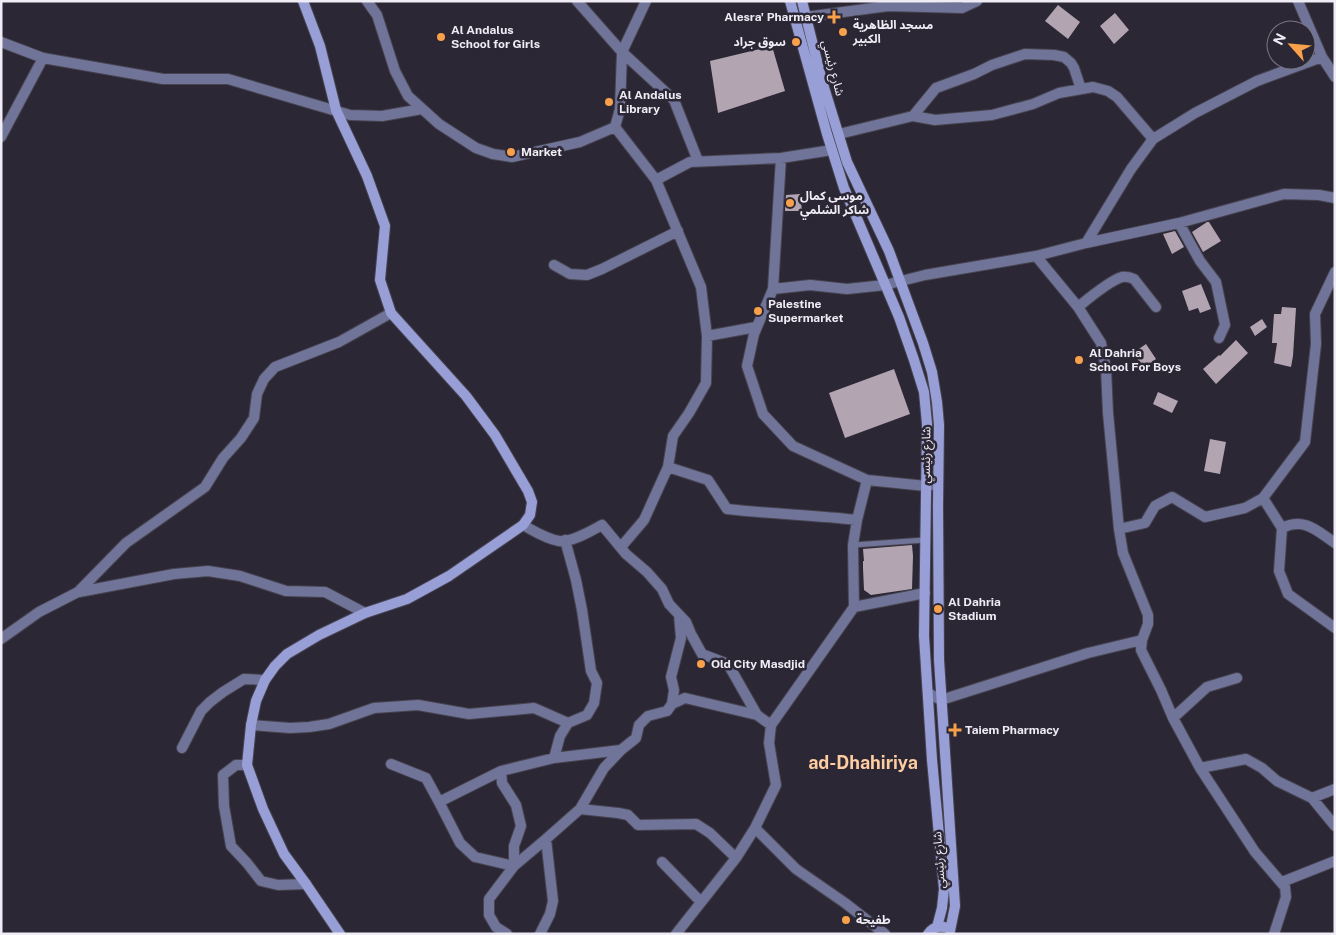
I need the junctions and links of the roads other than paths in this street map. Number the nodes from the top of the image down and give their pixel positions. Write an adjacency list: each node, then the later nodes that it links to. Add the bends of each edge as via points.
1 (303, 1): 18 (main road, via 320,46)
2 (367, 1): 17 (street, via 377,15 394,71 408,96)
3 (577, 1): 12 (street)
4 (646, 1): 12 (street)
5 (790, 1): 24 (main road, شارع رئيسي)
6 (802, 1): 10 (main road, شارع رئيسي)
7 (977, 1): 9 (street, via 962,8)
8 (1298, 1): 13 (street)
9 (889, 4): 10 (street)
10 (806, 17): 21 (main road, شارع رئيسي)
11 (1, 42): 14 (street)
12 (622, 52): 20 (street, via 620,108); 26 (street, via 674,100)
13 (1322, 57): 15 (street); 23 (street, via 1256,81)
14 (43, 58): 18 (street, via 163,79 228,79); 22 (street)
15 (1335, 77)
16 (1081, 89): 19 (street, via 992,115 935,120); 19 (street, via 1074,68 1064,57 1025,54 936,88); 23 (street, via 1093,87 1111,92)
17 (422, 109): 18 (street, via 382,116 350,115); 20 (street, via 476,148 512,157 580,142)
18 (336, 110): 40 (main road, via 367,176 385,226 380,280)
19 (913, 116): 21 (street)
20 (615, 127): 27 (street)
21 (839, 134): 35 (main road, شارع رئيسي, via 847,162)
22 (1, 137)
23 (1153, 139): 31 (street)
24 (832, 150): 25 (street); 36 (main road, شارع رئيسي, via 844,188)
25 (781, 158): 26 (street); 37 (street)
26 (698, 161): 27 (street)
27 (656, 180): 30 (street)
28 (1335, 198): 29 (street, via 1284,194)
29 (1179, 222): 31 (street); 43 (street, via 1200,261 1216,282 1225,325)
30 (678, 231): 33 (street, via 587,275 570,274); 42 (street, via 701,287)
31 (1086, 243): 32 (street)
32 (1036, 256): 35 (street); 38 (street)
33 (554, 265)
34 (1335, 272): 48 (street, via 1315,314 1316,344 1305,442)
35 (900, 282): 36 (street); 46 (main road, شارع رئيسي, via 932,372 939,425)
36 (886, 285): 37 (street, via 847,289 810,285); 47 (main road, شارع رئيسي, via 924,392)
37 (773, 289): 41 (street)
38 (1078, 307): 39 (street, via 1124,276 1134,279); 52 (street, via 1101,343)
39 (1156, 307)
40 (391, 314): 50 (main road, via 466,396 496,435 532,502 530,515); 58 (street, via 338,342 275,367 264,378 257,394 254,418 205,487 126,543)
41 (756, 327): 42 (street); 45 (street, via 747,366 763,414 793,446)
42 (707, 336): 44 (street, via 706,384 673,436)
43 (1219, 338)
44 (668, 467): 49 (street, via 708,480 727,509); 57 (street, via 644,520)
45 (867, 480): 47 (street); 49 (street)
46 (938, 484): 47 (street); 69 (main road, شارع رئيسي)
47 (926, 486): 54 (main road, شارع رئيسي)
48 (1263, 498): 51 (street); 52 (street, via 1245,508 1205,517 1172,497 1155,506 1145,523)
49 (857, 520): 56 (street)
50 (523, 525): 53 (street, via 541,535); 61 (main road, via 449,576 407,599)
51 (1282, 528): 55 (street, via 1290,524 1307,525); 63 (street, via 1279,571 1288,594)
52 (1119, 529): 65 (street, via 1123,553 1148,615)
53 (565, 540): 57 (street, via 577,538 602,525); 73 (street, via 597,683 594,703 587,715)
54 (926, 540): 56 (lane); 59 (main road, شارع رئيسي)
55 (1335, 543)
56 (853, 545): 60 (street)
57 (620, 547): 62 (street, via 662,588 669,604)
58 (78, 592): 61 (street, via 208,570 240,576 286,592 325,592); 64 (street, via 39,612)
59 (925, 594): 60 (street); 68 (main road, شارع رئيسي)
60 (854, 607): 75 (street)
61 (365, 613): 67 (main road, via 319,634 287,654)
62 (679, 615): 70 (street, via 681,638 671,676); 71 (street, via 702,654 728,664)
63 (1335, 628)
64 (1, 639)
65 (1142, 640): 69 (street); 72 (street, via 1141,650)
66 (1236, 678): 72 (street, via 1207,687)
67 (265, 680): 74 (main road); 76 (street, via 244,680 210,702 201,711)
68 (928, 693): 69 (street); 98 (main road, شارع رئيسي, via 944,889 942,908)
69 (941, 700): 99 (main road, شارع رئيسي, via 955,906)
70 (672, 704): 71 (street, via 685,698); 77 (street, via 667,711 648,716 639,725 636,738)
71 (756, 715): 75 (street)
72 (1173, 718): 81 (street)
73 (568, 723): 74 (street, via 534,708 470,714 418,705 374,708 329,724 309,727); 78 (street, via 560,736)
74 (251, 725): 80 (main road)
75 (771, 725): 88 (street, via 769,743 776,785)
76 (182, 748)
77 (621, 750): 78 (street); 86 (street, via 604,768)
78 (554, 758): 82 (street)
79 (391, 764): 85 (street, via 426,778)
80 (247, 765): 95 (main road, via 284,854); 95 (street, via 236,765 223,775 231,846 260,881 278,885)
81 (1200, 768): 84 (street, via 1246,759 1277,781); 94 (street, via 1255,852)
82 (501, 772): 85 (street); 93 (street, via 502,783 516,805 521,826 514,846)
83 (1335, 789): 84 (street)
84 (1312, 798): 87 (street)
85 (439, 802): 93 (street, via 460,843 475,857)
86 (580, 809): 89 (street); 90 (street, via 618,812 628,815 638,825 696,824)
87 (1335, 826)
88 (755, 828): 90 (street); 104 (street, via 796,869)
89 (546, 840): 93 (street); 102 (street, via 554,901)
90 (736, 858): 96 (street)
91 (1335, 861): 94 (street)
92 (662, 862): 96 (street)
93 (514, 866): 97 (street, via 489,898 488,915)
94 (1282, 882): 105 (street, via 1286,897)
95 (306, 884): 100 (main road)
96 (702, 902): 103 (street)
97 (495, 931): 101 (street)
98 (929, 932): 99 (main road, via 942,927)
99 (951, 932)
100 (340, 934)
101 (507, 934)
102 (540, 934)
103 (676, 934)
104 (886, 934)
105 (1274, 934)

